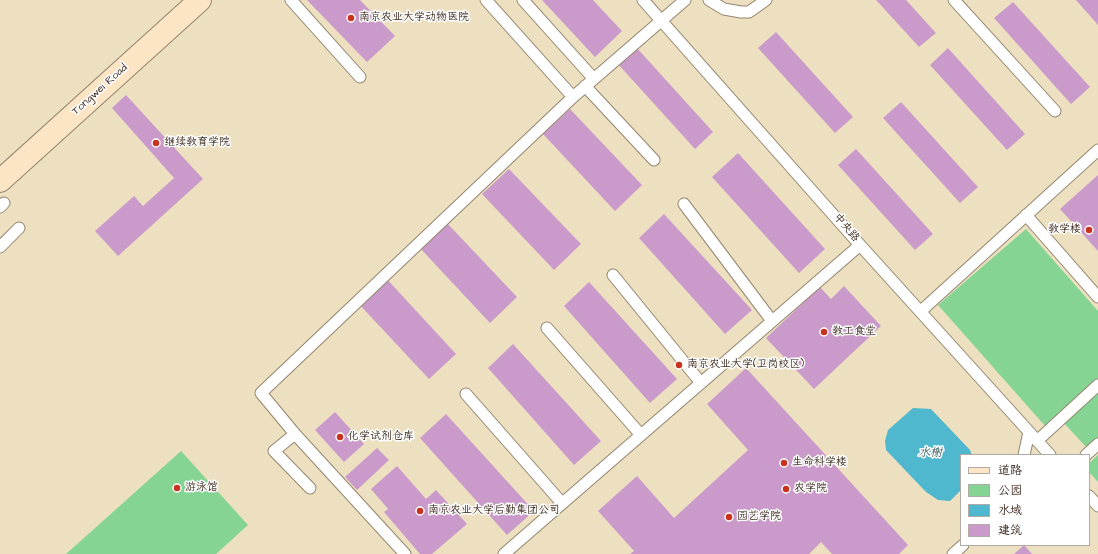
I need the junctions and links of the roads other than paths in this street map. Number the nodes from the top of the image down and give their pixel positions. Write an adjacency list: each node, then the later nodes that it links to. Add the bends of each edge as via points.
1 (200, 0): 18 (street, Tongwei Road)
2 (291, 0): 11 (lane)
3 (486, 0): 14 (lane)
4 (523, 0): 12 (lane)
5 (643, 0): 10 (lane, 中央路)
6 (685, 0): 10 (lane)
7 (709, 0): 8 (lane, via 724,9 749,12)
8 (766, 0)
9 (954, 0): 15 (lane)
10 (663, 20): 12 (lane); 22 (lane, 中央路)
11 (360, 77)
12 (594, 78): 13 (lane)
13 (585, 86): 14 (lane); 17 (lane)
14 (573, 97): 33 (lane, via 262,393)
15 (1055, 111)
16 (1098, 150): 20 (lane)
17 (654, 160)
18 (0, 181)
19 (684, 204): 27 (lane)
20 (1026, 215): 25 (lane); 26 (lane)
21 (18, 228): 23 (lane)
22 (860, 244): 26 (lane, 中央路); 27 (lane)
23 (0, 247)
24 (613, 275): 29 (lane)
25 (1098, 297)
26 (921, 311): 32 (lane, 中央路)
27 (772, 321): 29 (lane)
28 (547, 328): 34 (lane)
29 (700, 383): 34 (lane)
30 (1098, 385): 35 (lane)
31 (466, 394): 42 (lane)
32 (1029, 432): 35 (lane, 中央路); 37 (lane)
33 (295, 434): 40 (lane, via 274,451); 45 (lane)
34 (641, 435): 42 (lane)
35 (1037, 441): 38 (lane, 中央路)
36 (1098, 444): 39 (lane)
37 (1024, 454)
38 (1049, 454)
39 (1087, 454)
40 (310, 488)
41 (1090, 497): 43 (lane)
42 (561, 502): 46 (lane)
43 (1098, 506)
44 (962, 546): 47 (lane)
45 (405, 554)
46 (504, 554)
47 (953, 554)

